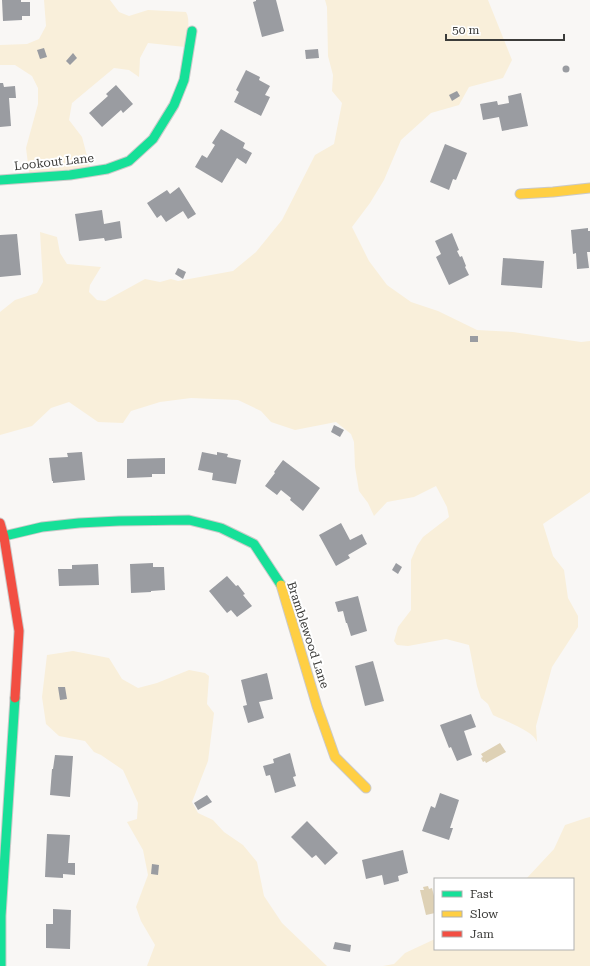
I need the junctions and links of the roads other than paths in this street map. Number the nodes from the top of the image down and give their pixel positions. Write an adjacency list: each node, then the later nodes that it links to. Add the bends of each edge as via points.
1 (192, 31): 2 (street, Lookout Lane, via 184,80 174,105 153,139 130,161 107,169 70,175)
2 (0, 180)
3 (590, 188): 4 (street)
4 (520, 194)
5 (0, 523): 6 (street)
6 (2, 537): 7 (street, Bramblewood Lane, via 42,527 79,523 189,520 221,528 254,544 280,583 317,706 336,757); 8 (street, via 19,631 1,916)
7 (366, 788)
8 (1, 966)

